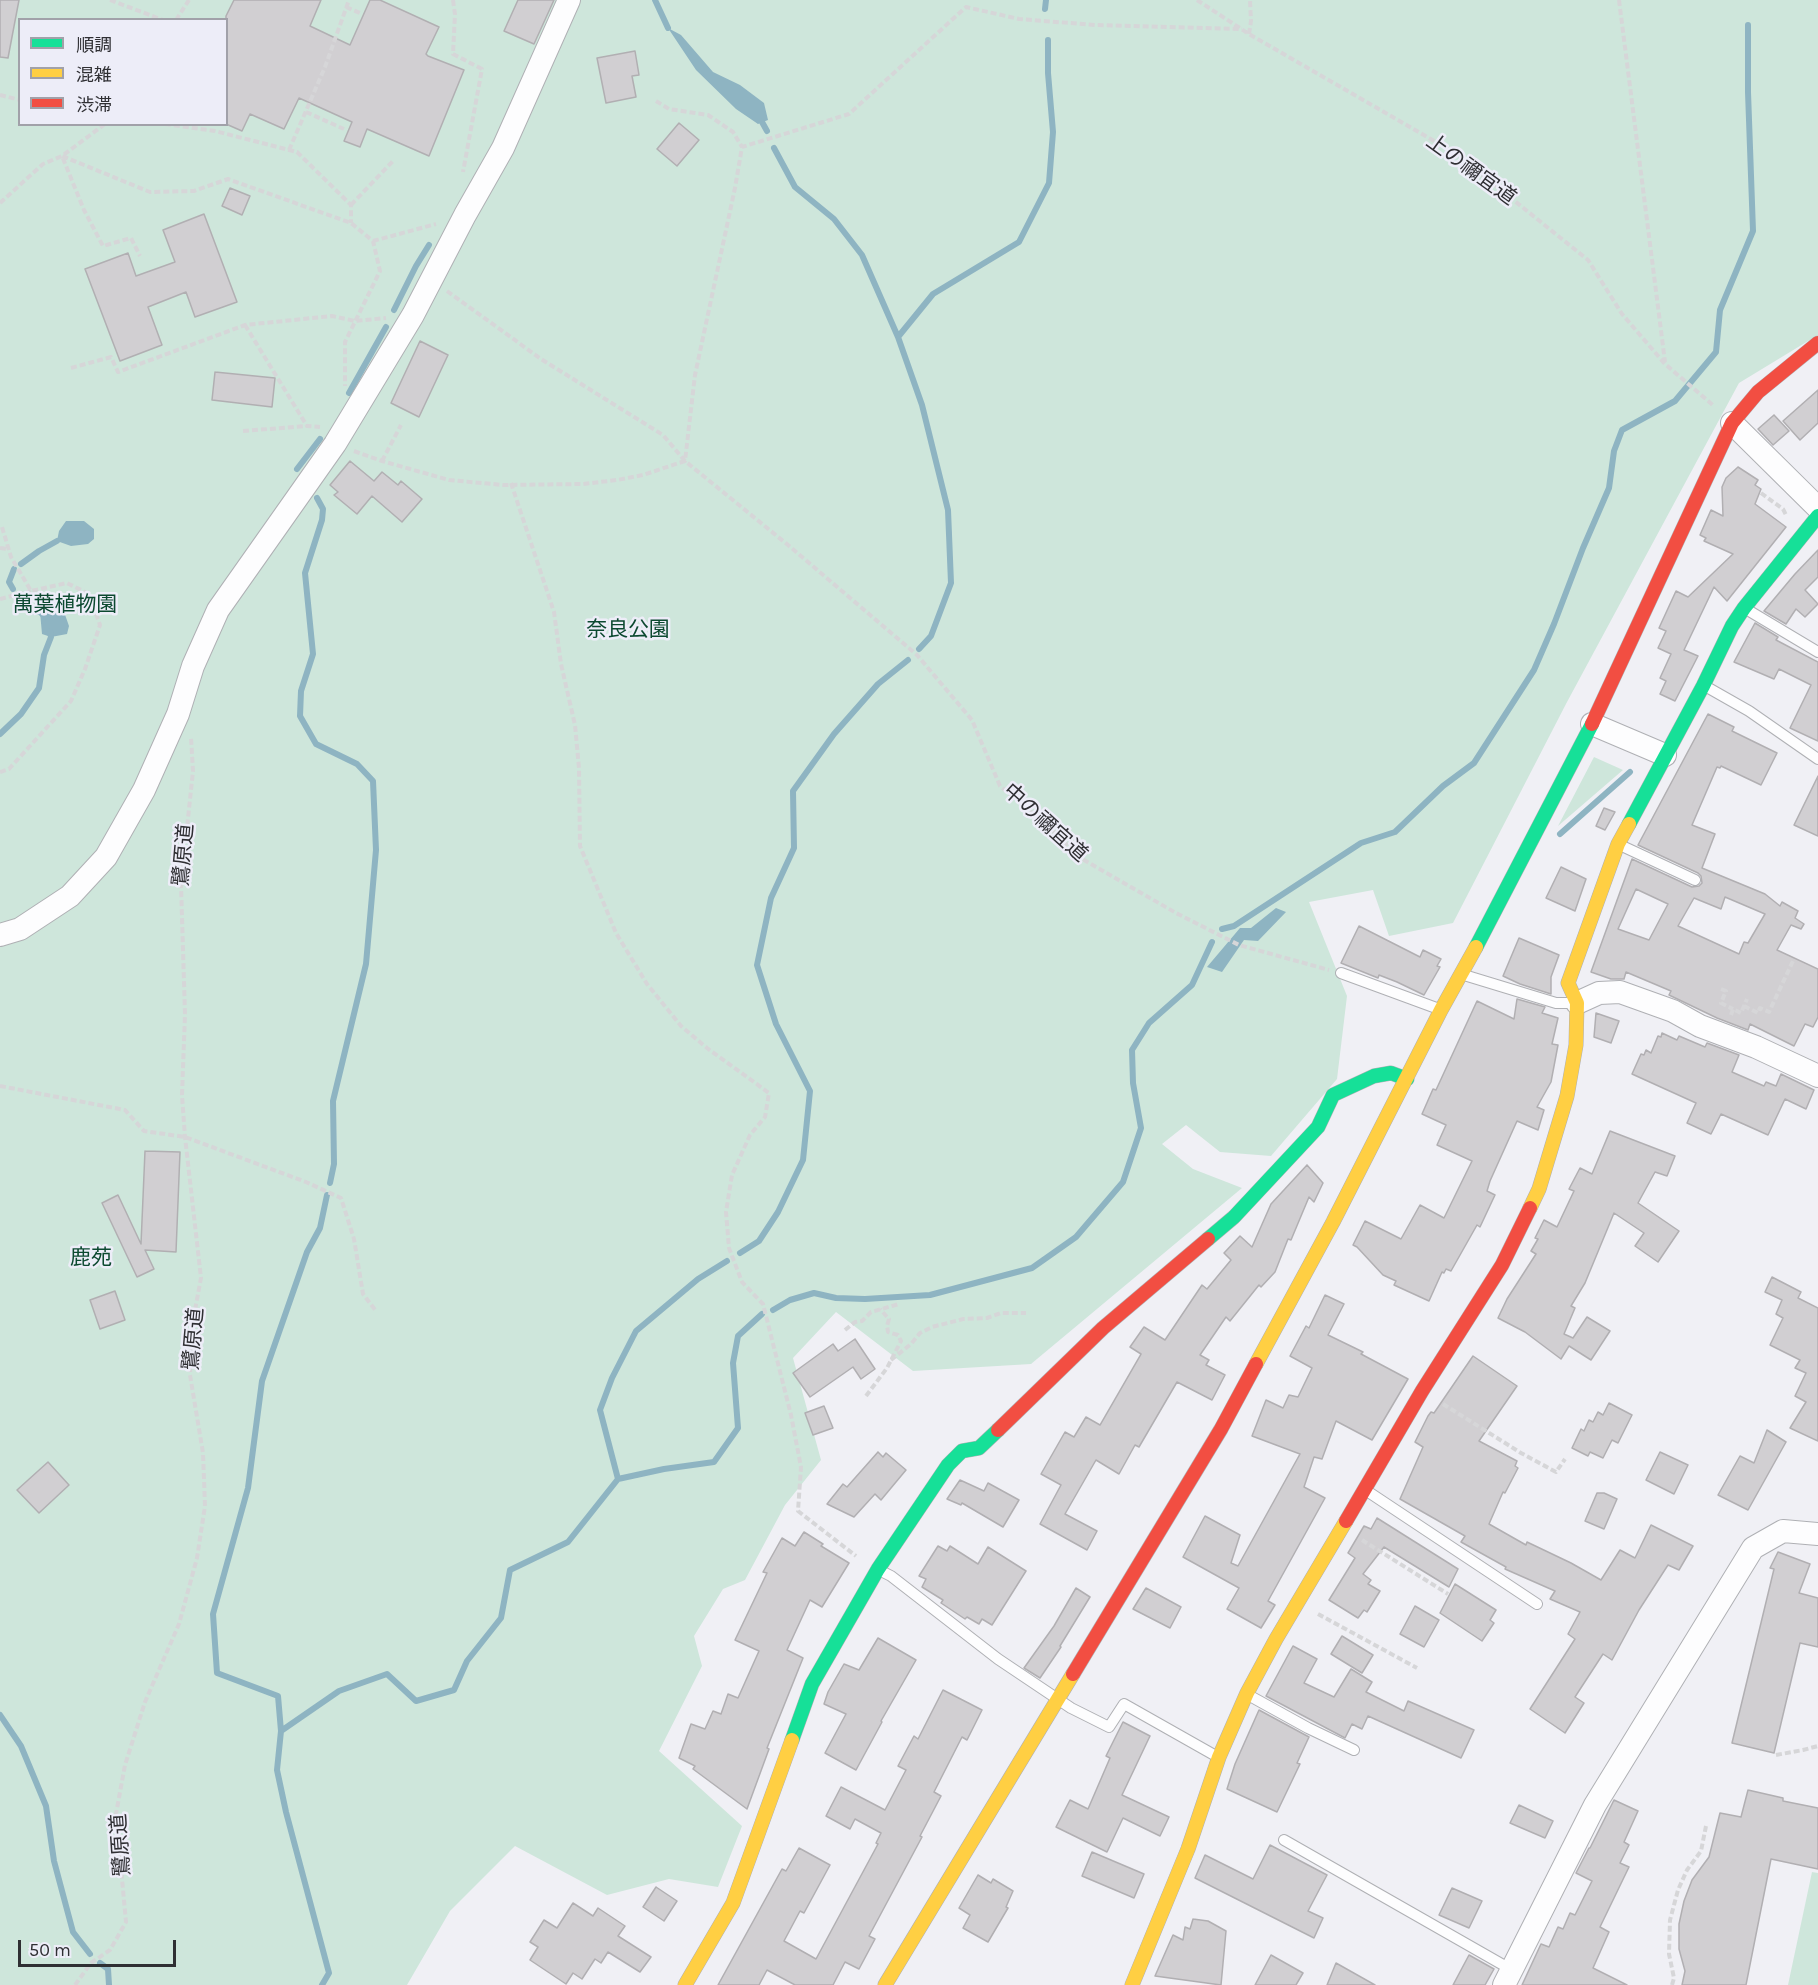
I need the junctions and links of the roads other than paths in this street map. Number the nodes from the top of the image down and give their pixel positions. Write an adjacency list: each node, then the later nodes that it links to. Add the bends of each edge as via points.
1 (569, 0): 14 (street, via 503,148 413,315 340,437 218,610 144,790 106,856 70,896 20,928)
2 (1818, 343): 3 (street, via 1758,392)
3 (1732, 423): 4 (street); 9 (street)
4 (1818, 508)
5 (1818, 516): 6 (street)
6 (1744, 608): 7 (lane); 8 (street)
7 (1818, 652)
8 (1703, 686): 10 (street); 11 (lane, via 1749,711)
9 (1592, 723): 10 (street); 16 (street)
10 (1665, 755): 12 (street)
11 (1818, 759)
12 (1618, 844): 13 (lane); 17 (street, via 1568,983)
13 (1695, 880)
14 (0, 935)
15 (1341, 973): 18 (lane)
16 (1462, 974): 17 (lane, via 1556,1003); 18 (street)
17 (1577, 1003): 19 (street, via 1599,993 1620,992 1673,1011); 21 (street, via 1576,1045 1567,1096 1539,1189 1502,1265)
18 (1441, 1010): 20 (street)
19 (1818, 1076)
20 (1407, 1079): 23 (street, via 1391,1073 1374,1076 1333,1095 1318,1127 1234,1217 1102,1328 979,1448 962,1451 948,1465); 26 (street, via 1221,1429)
21 (1364, 1489): 24 (lane); 25 (street)
22 (1818, 1534): 30 (street, via 1783,1531 1753,1548 1595,1805)
23 (878, 1569): 26 (lane); 31 (street, via 812,1684 733,1903)
24 (1537, 1604)
25 (1247, 1694): 27 (lane); 28 (street)
26 (1058, 1700): 28 (lane, via 1109,1727 1124,1704); 32 (street)
27 (1354, 1750)
28 (1219, 1757): 33 (street, via 1188,1849)
29 (1284, 1840): 30 (lane)
30 (1508, 1978)
31 (685, 1985)
32 (885, 1985)
33 (1132, 1985)

